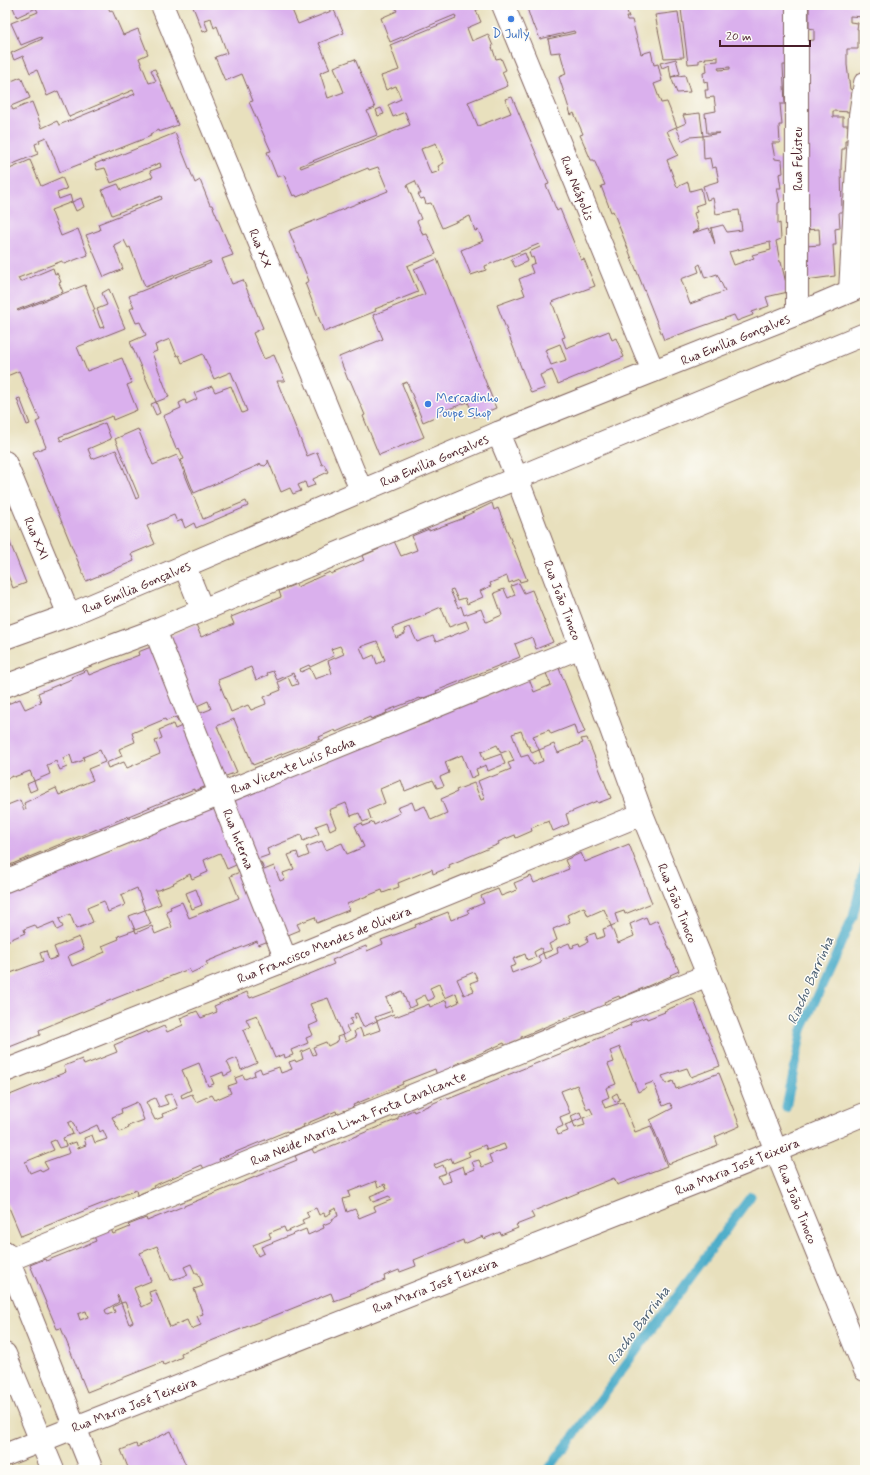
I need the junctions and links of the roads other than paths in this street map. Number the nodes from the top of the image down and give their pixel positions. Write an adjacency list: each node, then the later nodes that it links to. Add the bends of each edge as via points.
1 (162, 5): 12 (street, Rua XX)
2 (503, 5): 8 (street, Rua Neápolis)
3 (797, 5): 6 (street, Rua Felisteu)
4 (865, 83): 5 (street, via 860,115)
5 (857, 288): 6 (street, Rua Emília Gonçalves)
6 (797, 314): 8 (street, Rua Emília Gonçalves)
7 (865, 334): 11 (street)
8 (653, 371): 9 (street, Rua Emília Gonçalves)
9 (498, 433): 11 (street, Rua João Tinoco); 12 (street, Rua Emília Gonçalves)
10 (5, 462): 15 (street, Rua XXI)
11 (517, 478): 14 (street); 18 (street, Rua João Tinoco)
12 (361, 490): 13 (street, Rua Emília Gonçalves)
13 (185, 567): 14 (street); 15 (street, Rua Emília Gonçalves)
14 (202, 609): 16 (street)
15 (70, 615): 17 (street, Rua Emília Gonçalves)
16 (155, 630): 19 (street); 20 (street, Rua Interna)
17 (5, 638)
18 (581, 647): 20 (street, Rua Vicente Luís Rocha); 21 (street, Rua João Tinoco)
19 (5, 686)
20 (221, 794): 22 (street, Rua Vicente Luís Rocha); 23 (street, Rua Interna)
21 (642, 814): 23 (street, Rua Francisco Mendes de Oliveira); 24 (street, Rua João Tinoco)
22 (5, 881)
23 (286, 960): 25 (street, Rua Francisco Mendes de Oliveira)
24 (708, 975): 27 (street, Rua João Tinoco); 28 (street, Rua Neide Maria Lima Frota Cavalcante)
25 (5, 1071)
26 (865, 1114): 27 (street, Rua Maria José Teixeira)
27 (776, 1151): 30 (street, Rua João Tinoco); 31 (street, Rua Maria José Teixeira)
28 (7, 1256): 31 (street)
29 (5, 1354): 32 (street)
30 (865, 1370)
31 (75, 1427): 32 (street, Rua Maria José Teixeira); 35 (street)
32 (41, 1440): 33 (street, Rua Maria José Teixeira); 34 (street)
33 (5, 1455)
34 (53, 1470)
35 (92, 1470)

